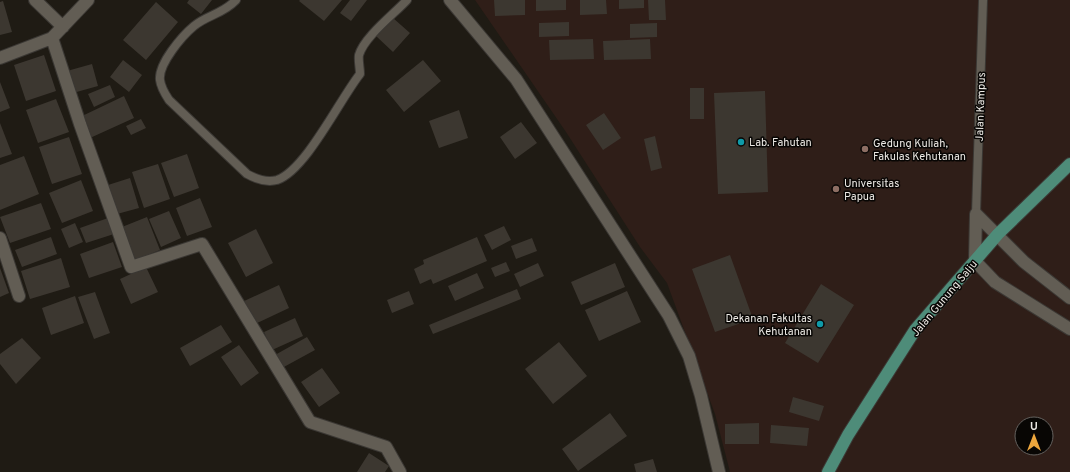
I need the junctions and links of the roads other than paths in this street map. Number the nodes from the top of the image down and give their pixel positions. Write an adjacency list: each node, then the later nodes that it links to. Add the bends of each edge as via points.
1 (35, 0): 7 (street)
2 (88, 0): 7 (street)
3 (236, 0): 4 (lane, via 219,14 194,26 166,59 160,79 162,89 169,100 242,168 257,179 267,181 276,180 286,174 310,150 360,74 358,57 361,50)
4 (407, 0)
5 (450, 0): 19 (street, via 516,79 669,316 689,356)
6 (983, 0): 11 (lane, Jalan Kampus)
7 (63, 27): 8 (street)
8 (52, 38): 9 (street); 18 (street, via 131,267 202,244 310,422 386,447)
9 (0, 58)
10 (1070, 164): 12 (main road, Jalan Gunung Salju)
11 (976, 214): 12 (street); 14 (street, Jalan Kampus)
12 (998, 234): 14 (main road, Jalan Gunung Salju); 16 (street, via 1024,262)
13 (0, 238): 15 (street)
14 (975, 261): 17 (street, via 995,282); 20 (main road, Jalan Gunung Salju, via 915,330 848,435)
15 (19, 296)
16 (1070, 298)
17 (1070, 330)
18 (400, 472)
19 (719, 472)
20 (828, 472)

